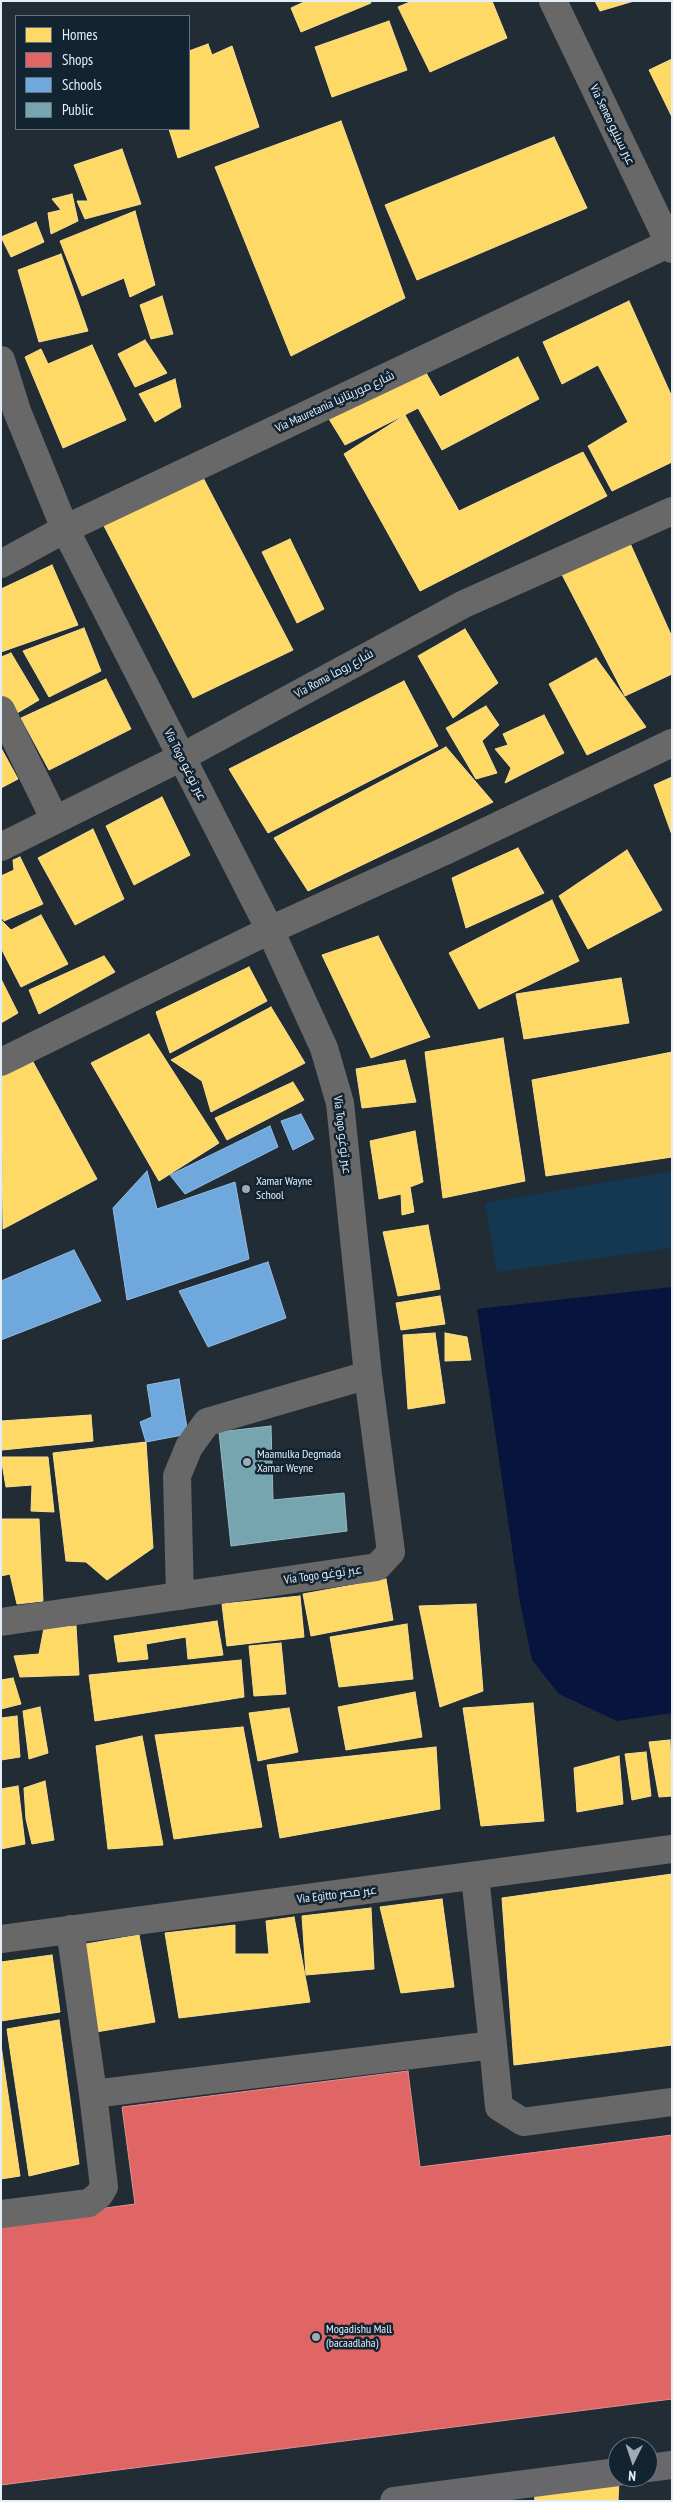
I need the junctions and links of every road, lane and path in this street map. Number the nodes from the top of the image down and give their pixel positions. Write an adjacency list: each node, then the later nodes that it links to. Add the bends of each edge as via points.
1 (553, 1): 2 (street, Via Seneo عبر سينيو)
2 (671, 246): 5 (street, Via Mauretania شارع موريتانيا)
3 (1, 360): 5 (street, Via Togo عبر توغو, via 17,410)
4 (672, 511): 9 (street, Via Roma شارع روما, via 464,604)
5 (65, 529): 6 (street, Via Mauretania شارع موريتانيا); 9 (street, Via Togo عبر توغو)
6 (1, 564)
7 (1, 710): 10 (street)
8 (672, 743): 12 (street)
9 (182, 758): 10 (street, Via Roma شارع روما); 12 (street, Via Togo عبر توغو)
10 (55, 820): 11 (street, Via Roma شارع روما)
11 (1, 847)
12 (270, 930): 13 (street); 14 (street, Via Togo عبر توغو, via 324,1048 340,1103)
13 (1, 1062)
14 (368, 1375): 15 (street, via 207,1422 190,1447 177,1476); 15 (street, Via Togo عبر توغو, via 391,1552 376,1567)
15 (180, 1596): 16 (street, Via Togo عبر توغو)
16 (1, 1622)
17 (672, 1849): 18 (street, Via Egitto عبر مصر)
18 (475, 1876): 19 (street, Via Egitto عبر مصر); 21 (street)
19 (70, 1929): 20 (street, Via Egitto عبر مصر); 22 (street)
20 (1, 1939)
21 (493, 2045): 22 (street); 23 (street, via 499,2107 523,2122)
22 (92, 2094): 24 (street, via 104,2187 99,2196 89,2203)
23 (672, 2102)
24 (1, 2214)
25 (672, 2465): 26 (main road)
26 (658, 2467)
27 (608, 2473): 28 (main road)
28 (394, 2501)

